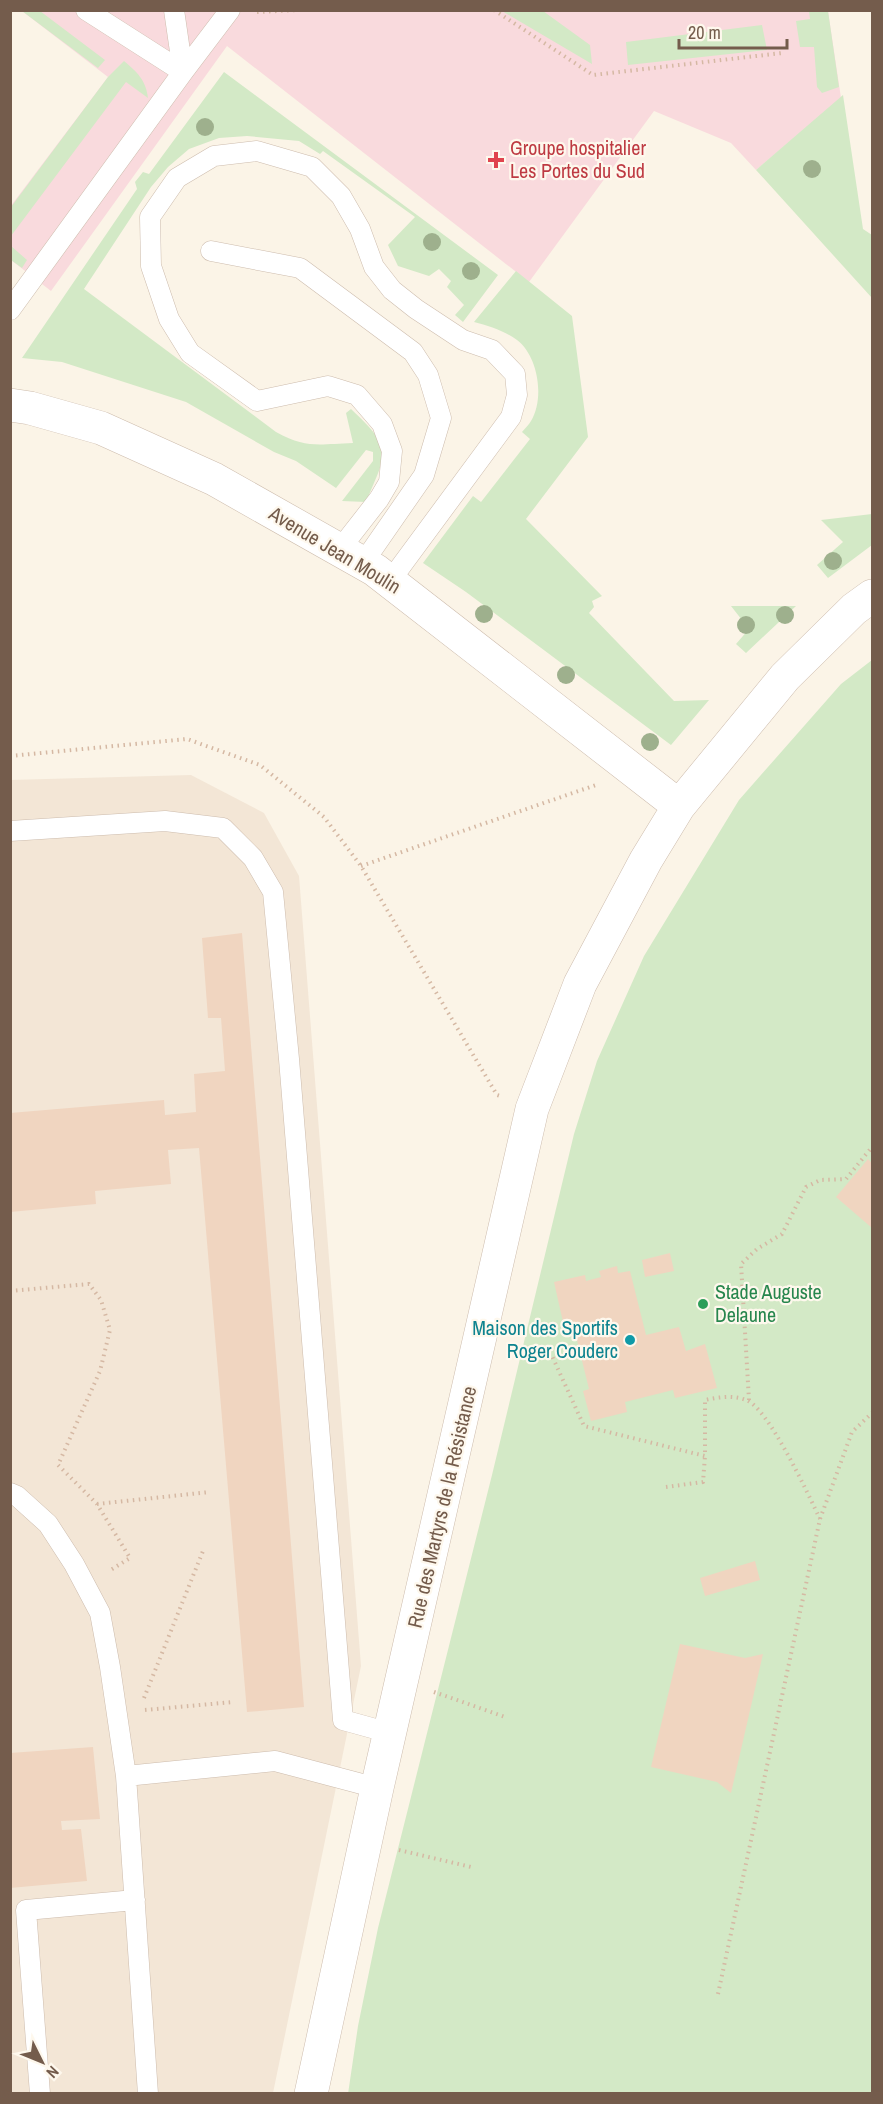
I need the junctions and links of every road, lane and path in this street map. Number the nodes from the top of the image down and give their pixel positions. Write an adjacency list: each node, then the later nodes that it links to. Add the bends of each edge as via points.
1 (86, 10): 6 (lane)
2 (174, 10): 6 (lane)
3 (231, 10): 6 (lane)
4 (494, 10): 5 (path, via 593,75)
5 (782, 53)
6 (183, 72): 8 (lane)
7 (211, 251): 10 (lane, via 300,268 413,352 428,375 441,418 424,475)
8 (10, 310)
9 (10, 405): 10 (street, Avenue Jean Moulin, via 101,428 214,479)
10 (352, 556): 11 (street, Avenue Jean Moulin); 11 (lane, via 389,482 392,451 382,424 357,395 328,386 257,401 190,353 169,319 151,266 150,218 177,178 214,156 257,151 312,166 340,196 360,229 374,267 392,290 463,340 492,350 515,374 517,395 511,417)
11 (390, 581): 14 (street, Avenue Jean Moulin)
12 (873, 596): 15 (street, Rue des Martyrs de la Résistance, via 854,609 785,677)
13 (10, 756): 17 (path, via 187,739 260,765 324,817)
14 (634, 772): 15 (street, Avenue Jean Moulin); 17 (path)
15 (679, 806): 18 (street, Rue des Martyrs de la Résistance, via 580,984)
16 (10, 831): 37 (lane, via 165,821 223,828 253,858 273,892 343,1719)
17 (361, 866): 18 (path, via 497,1095)
18 (532, 1109): 32 (street, Rue des Martyrs de la Résistance)
19 (873, 1147): 22 (path, via 846,1179 820,1180 806,1187 782,1233 741,1264)
20 (10, 1291): 28 (path, via 89,1284 101,1300 110,1330 100,1371 58,1465)
21 (515, 1351): 24 (path, via 552,1356 584,1426)
22 (749, 1400): 24 (path, via 723,1396 705,1400); 29 (path, via 773,1428)
23 (873, 1413): 29 (path, via 852,1432)
24 (705, 1456): 25 (path, via 703,1482)
25 (666, 1487)
26 (210, 1492): 28 (path)
27 (10, 1493): 31 (lane, via 48,1524)
28 (98, 1504): 31 (path, via 130,1558)
29 (820, 1519): 43 (path)
30 (203, 1551): 34 (path)
31 (85, 1585): 35 (lane, via 100,1613)
32 (402, 1681): 36 (path); 37 (street, Rue des Martyrs de la Résistance)
33 (233, 1702): 34 (path)
34 (138, 1710): 35 (path)
35 (117, 1714): 38 (lane)
36 (505, 1717)
37 (390, 1733): 39 (street, Rue des Martyrs de la Résistance)
38 (126, 1776): 39 (lane, via 274,1761); 42 (lane)
39 (377, 1788): 40 (street, Rue des Martyrs de la Résistance)
40 (366, 1842): 41 (path); 46 (street, Rue des Martyrs de la Résistance)
41 (471, 1866)
42 (135, 1900): 44 (lane, via 26,1910); 45 (lane)
43 (718, 1994)
44 (40, 2094)
45 (148, 2094)
46 (311, 2094)

